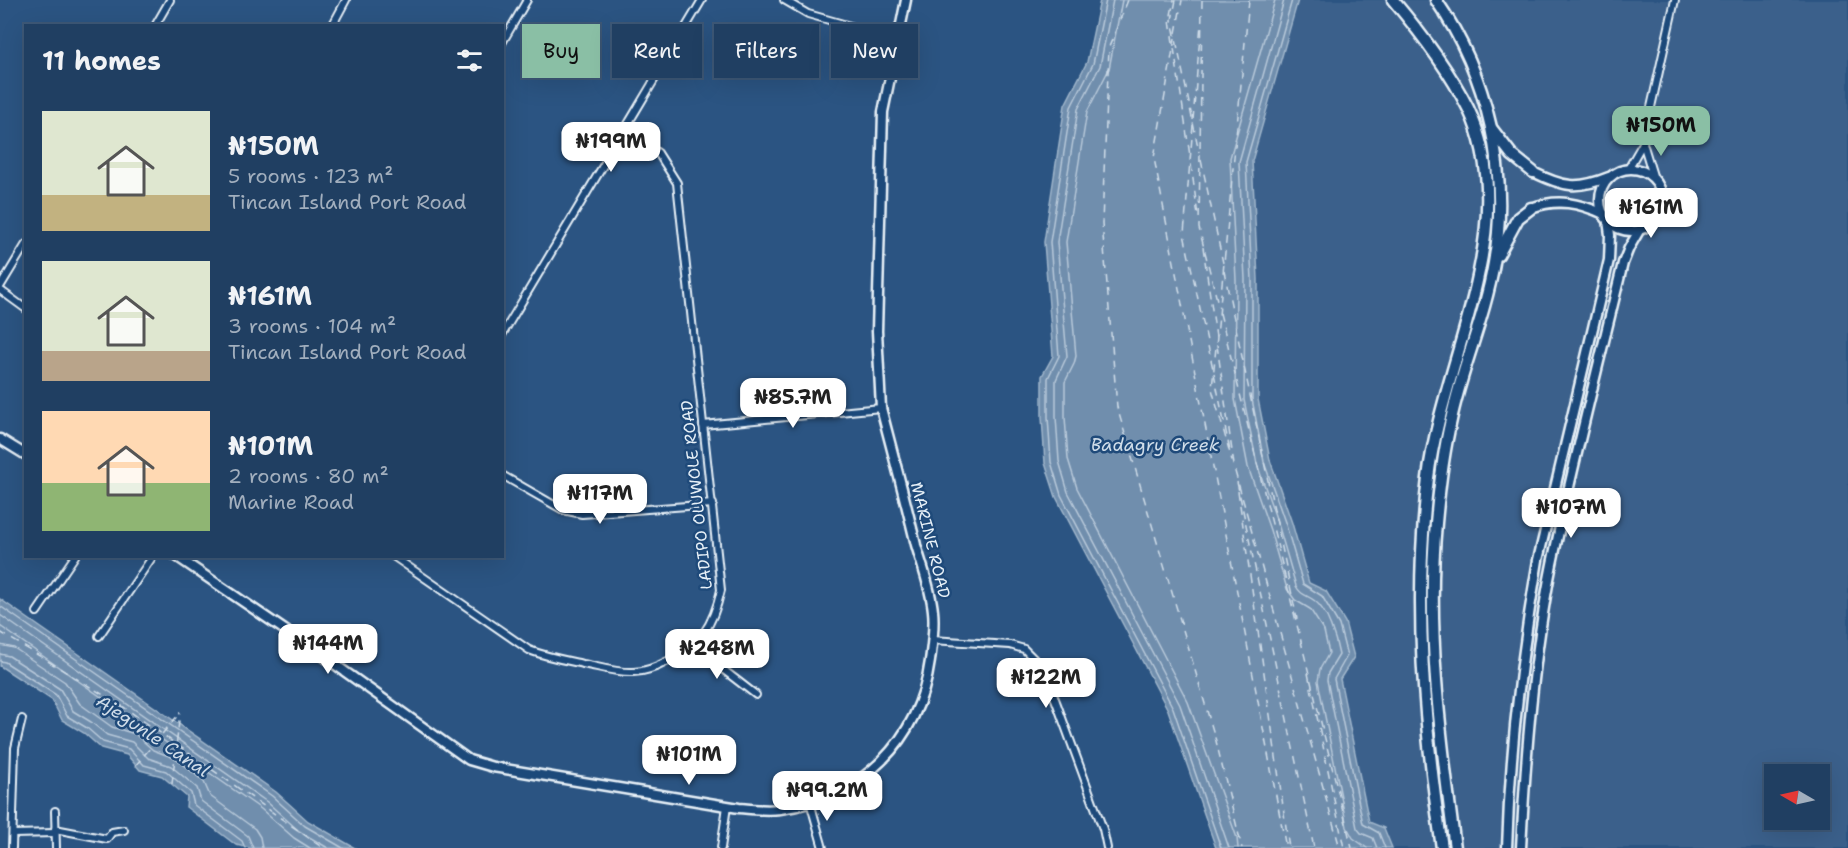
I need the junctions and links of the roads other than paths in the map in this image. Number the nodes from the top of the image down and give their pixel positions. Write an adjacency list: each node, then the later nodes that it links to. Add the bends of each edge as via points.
1 (170, 0): 10 (street)
2 (346, 0): 11 (street)
3 (527, 0): 14 (street)
4 (702, 0): 17 (street)
5 (784, 0): 12 (street, via 808,14)
6 (906, 0): 13 (street, MARINE ROAD)
7 (1393, 0): 60 (highway, via 1468,109 1477,131 1485,174 1482,255 1439,413 1423,525 1423,680)
8 (1436, 0): 16 (highway, via 1472,62)
9 (1675, 0): 18 (street)
10 (156, 24)
11 (333, 24)
12 (843, 24)
13 (900, 24)
14 (504, 40)
15 (889, 78): 31 (street, MARINE ROAD, via 883,112 880,186 877,331)
16 (1490, 126): 20 (highway, via 1512,155); 27 (highway, via 1499,224)
17 (624, 128): 30 (street); 32 (street, LADIPO OLUWOLE ROAD, via 658,153 677,183)
18 (1643, 143): 19 (street); 22 (street)
19 (1628, 169): 21 (street); 22 (street, via 1645,172)
20 (1533, 172): 21 (street, via 1571,186 1588,185)
21 (1612, 176): 24 (street, via 1602,190 1600,202)
22 (1654, 179): 25 (street, via 1661,193 1661,208 1653,221)
23 (1531, 208): 24 (street, via 1559,201 1576,203); 27 (highway, via 1518,218)
24 (1606, 217): 25 (street, via 1623,230); 62 (street, via 1609,260 1530,605 1513,735)
25 (1640, 229): 63 (street, via 1623,263 1552,563 1527,741)
26 (24, 247): 28 (street)
27 (1494, 264): 61 (highway, via 1451,420 1436,525 1433,636)
28 (0, 289): 29 (street)
29 (24, 307)
30 (504, 331)
31 (881, 408): 32 (street); 43 (street, MARINE ROAD, via 933,611)
32 (703, 425): 36 (street, LADIPO OLUWOLE ROAD)
33 (0, 439): 34 (street)
34 (24, 454)
35 (504, 476): 36 (street, via 562,510 582,514)
36 (713, 504): 44 (street, LADIPO OLUWOLE ROAD, via 721,590 711,622)
37 (74, 558): 41 (street)
38 (152, 558): 42 (street)
39 (179, 558): 48 (street, MARINE ROAD, via 469,760)
40 (396, 558): 44 (street, LADIPO OLUWOLE ROAD, via 519,643 543,655 633,672 651,669)
41 (37, 612)
42 (99, 636)
43 (932, 640): 47 (street, MARINE ROAD, via 923,693 898,744 882,763 859,780); 59 (street, via 1010,645 1024,649 1044,669)
44 (694, 646): 45 (street)
45 (756, 695)
46 (22, 719): 52 (street, via 15,748)
47 (810, 802): 48 (street, MARINE ROAD, via 780,809); 58 (street)
48 (727, 806): 57 (street)
49 (55, 811): 51 (street)
50 (124, 830): 53 (street, via 112,832)
51 (55, 831): 52 (street); 53 (street); 55 (street)
52 (13, 834): 54 (street)
53 (107, 839): 56 (street)
54 (12, 848)
55 (56, 848)
56 (105, 848)
57 (721, 848)
58 (823, 848)
59 (1107, 848)
60 (1442, 848)
61 (1455, 848)
62 (1507, 848)
63 (1521, 848)

